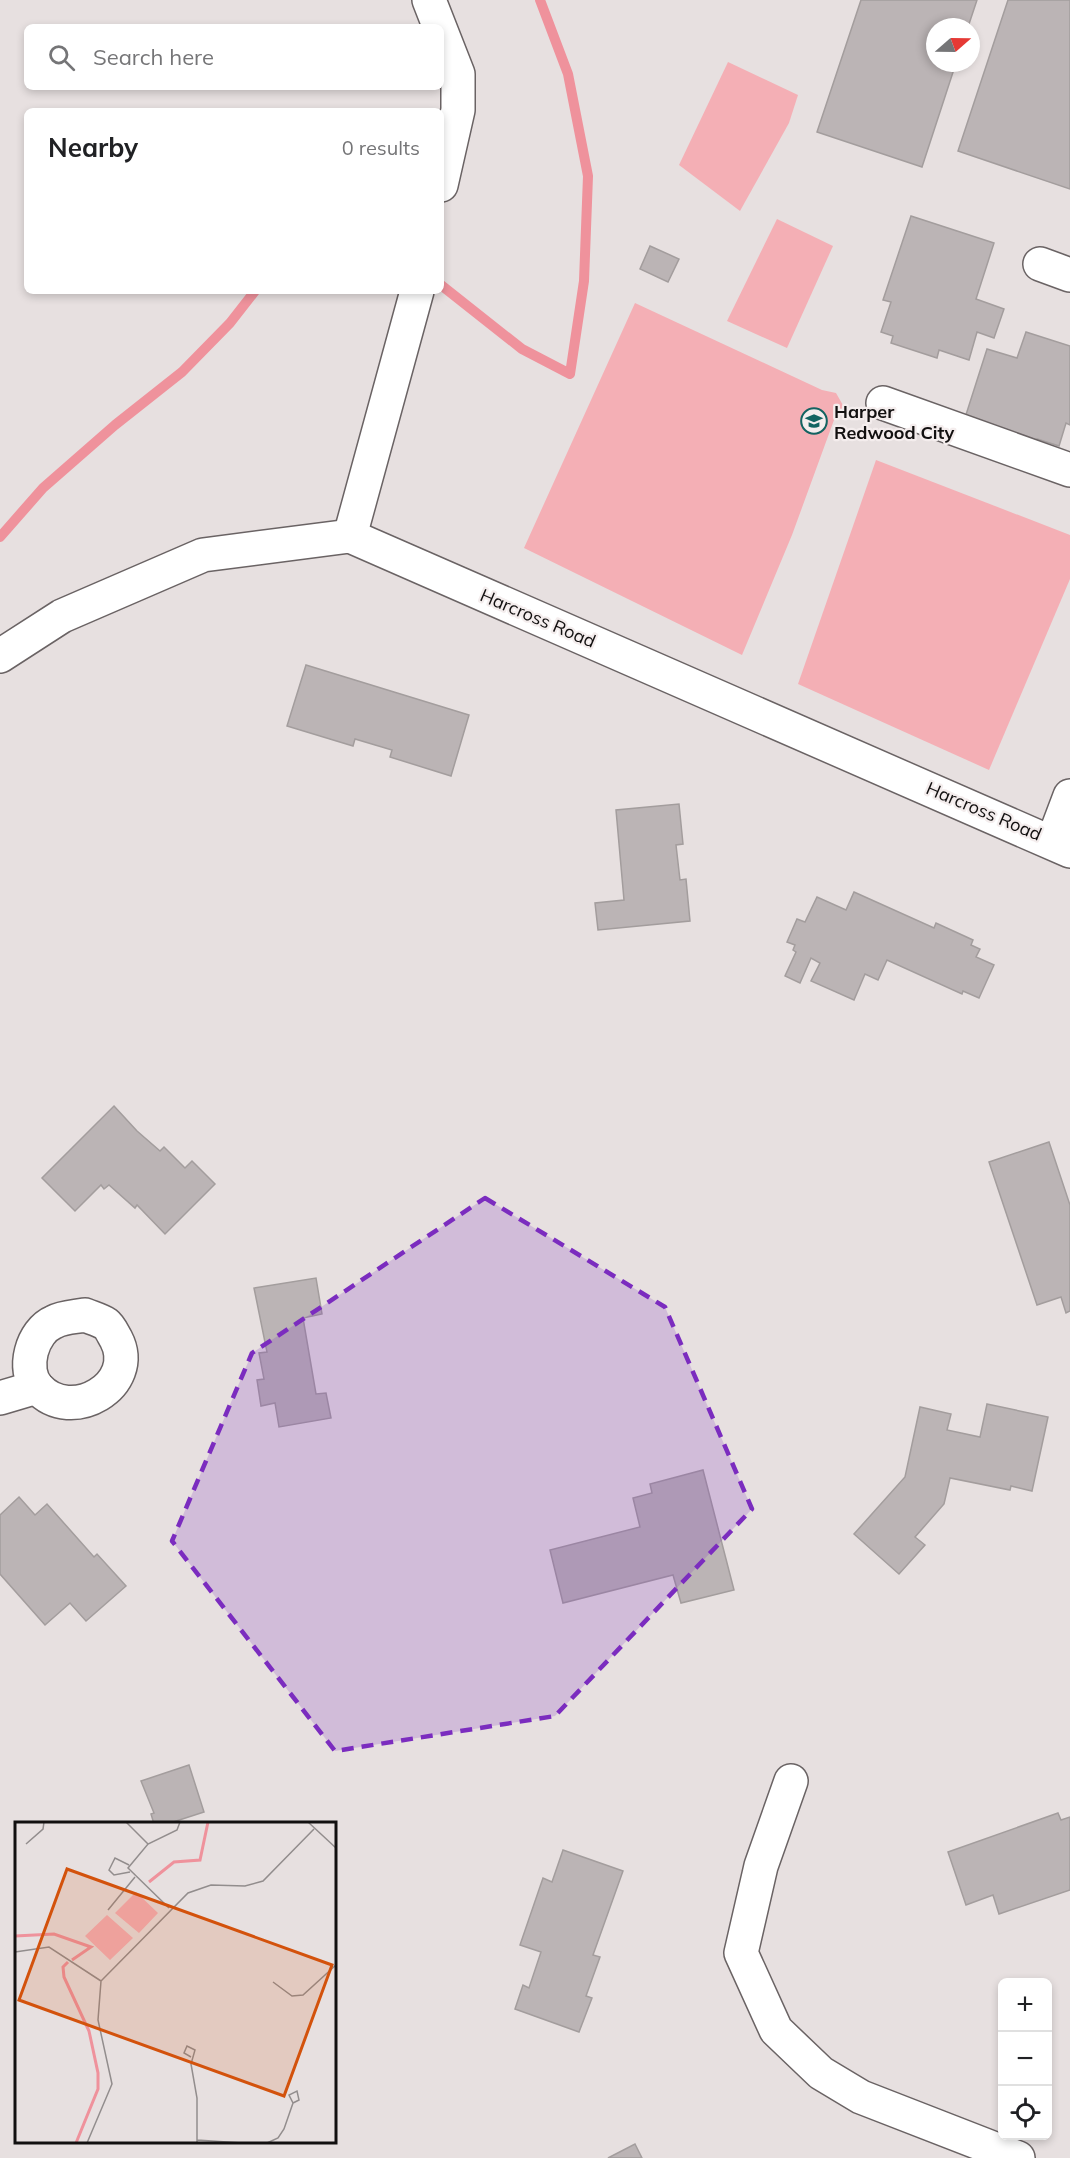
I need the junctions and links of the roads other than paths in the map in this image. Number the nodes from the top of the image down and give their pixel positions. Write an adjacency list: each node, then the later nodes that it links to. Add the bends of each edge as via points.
1 (429, 0): 2 (street)
2 (439, 24)
3 (444, 37): 4 (street, via 459,74 458,110)
4 (444, 172)
5 (415, 301): 8 (street)
6 (883, 403): 7 (street)
7 (1070, 470)
8 (350, 536): 9 (street, via 203,555 62,616); 11 (street, Harcross Road)
9 (0, 656)
10 (1070, 796): 11 (street)
11 (1062, 846)
12 (37, 1387): 13 (street)
13 (0, 1398)
14 (791, 1781): 15 (street, via 761,1866 741,1953 776,2030 821,2073 861,2097)
15 (1018, 2158)

